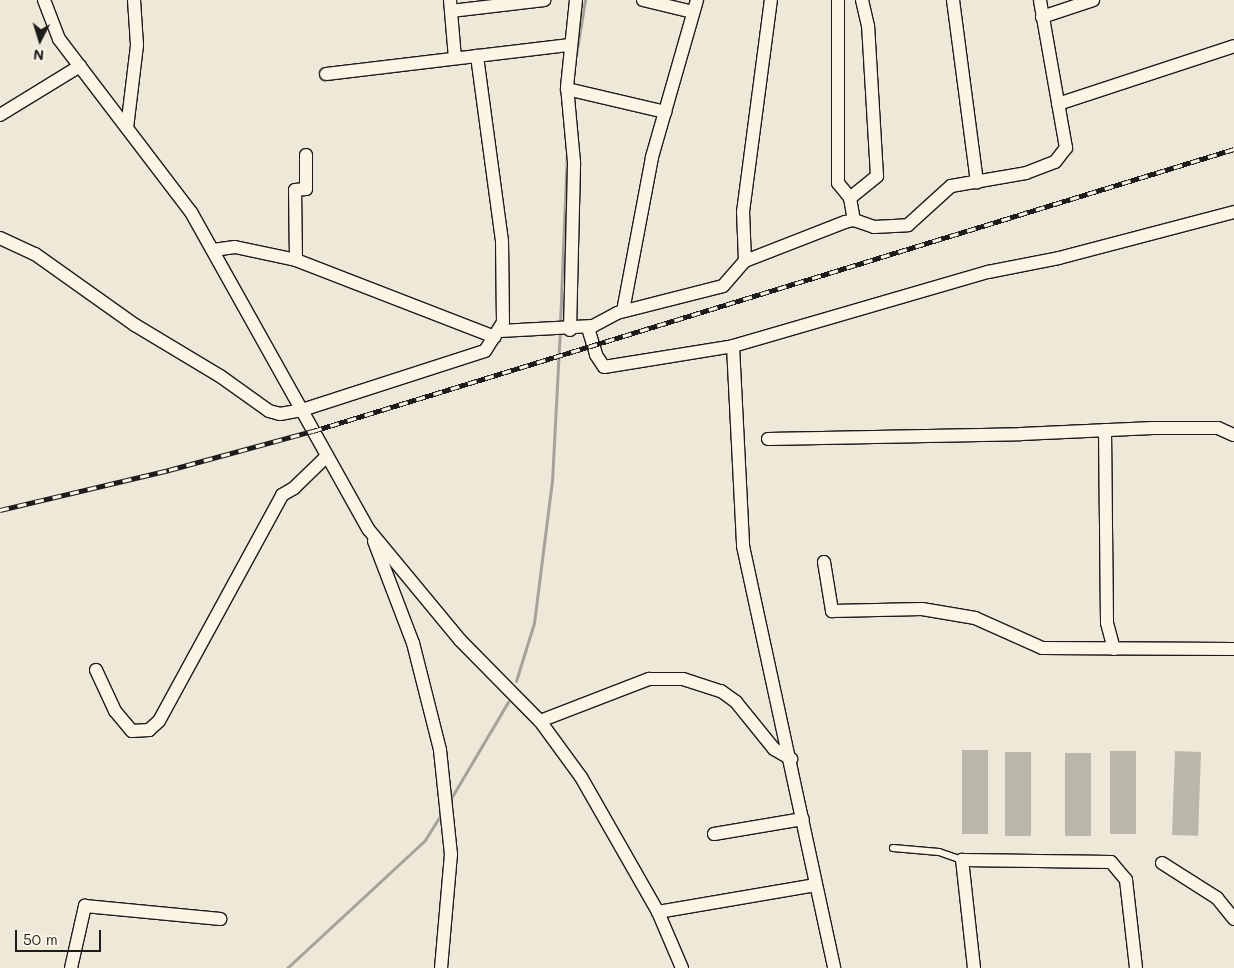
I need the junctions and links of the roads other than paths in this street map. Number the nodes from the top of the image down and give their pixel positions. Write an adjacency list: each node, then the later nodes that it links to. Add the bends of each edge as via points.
1 (44, 0): 19 (street, via 59,39)
2 (134, 0): 25 (street, via 137,45)
3 (544, 0): 12 (street)
4 (576, 0): 15 (street)
5 (643, 0): 13 (street)
6 (771, 0): 34 (street, via 743,212)
7 (838, 0): 28 (street, via 838,183)
8 (862, 0): 28 (street, via 868,26 877,176)
9 (953, 0): 27 (street)
10 (1040, 0): 14 (street)
11 (1092, 0): 14 (street)
12 (450, 5): 18 (street)
13 (695, 6): 23 (street)
14 (1042, 16): 22 (street)
15 (570, 45): 17 (street); 21 (street)
16 (1234, 46): 22 (street)
17 (477, 56): 18 (street); 38 (street, via 502,241 503,322)
18 (455, 58): 20 (street)
19 (80, 66): 24 (street); 25 (street)
20 (326, 74)
21 (567, 89): 23 (street); 37 (street, via 574,162)
22 (1058, 104): 27 (street, via 1066,148 1055,162 1026,173)
23 (665, 112): 35 (street, via 638,224)
24 (0, 115)
25 (127, 128): 32 (street, via 191,212)
26 (306, 155): 33 (street, via 306,189 295,190)
27 (977, 182): 30 (street, via 946,189 908,225 874,227)
28 (850, 198): 30 (street)
29 (1234, 212): 39 (street, via 1059,258 988,272)
30 (854, 220): 34 (street)
31 (0, 238): 40 (street, via 35,254 135,325 220,376 269,411 280,414)
32 (213, 250): 33 (street, via 235,247); 40 (street)
33 (296, 260): 38 (street)
34 (745, 261): 35 (street, via 722,286)
35 (623, 311): 36 (street)
36 (588, 328): 37 (street); 39 (street, via 596,355 604,367)
37 (570, 330): 38 (street)
38 (498, 334): 40 (street, via 485,352)
39 (733, 346): 51 (street, via 743,546)
40 (302, 410): 44 (street)
41 (1105, 430): 42 (street, via 1218,428); 43 (street); 47 (street, via 1107,623)
42 (1234, 435)
43 (768, 439)
44 (327, 456): 45 (street); 49 (street, via 294,488 282,495 167,710 154,726 149,730 132,731 115,711)
45 (369, 530): 50 (street, via 460,640); 62 (street, via 412,643 440,750 451,854)
46 (824, 562): 47 (street, via 832,611 922,609 974,618 1042,648)
47 (1114, 649): 48 (street)
48 (1234, 649)
49 (96, 670)
50 (540, 721): 51 (street, via 649,679 683,679 729,696 774,749); 58 (street, via 581,777)
51 (791, 759): 52 (street)
52 (803, 819): 53 (street); 57 (street)
53 (714, 834)
54 (893, 848): 55 (lane, via 939,852)
55 (962, 860): 65 (street); 66 (street, via 1112,862 1126,880)
56 (1162, 863): 60 (street, via 1217,898)
57 (816, 885): 58 (street); 64 (street)
58 (658, 912): 63 (street)
59 (220, 919): 61 (street, via 85,906)
60 (1234, 919)
61 (71, 968)
62 (441, 968)
63 (682, 968)
64 (834, 968)
65 (974, 968)
66 (1136, 968)

